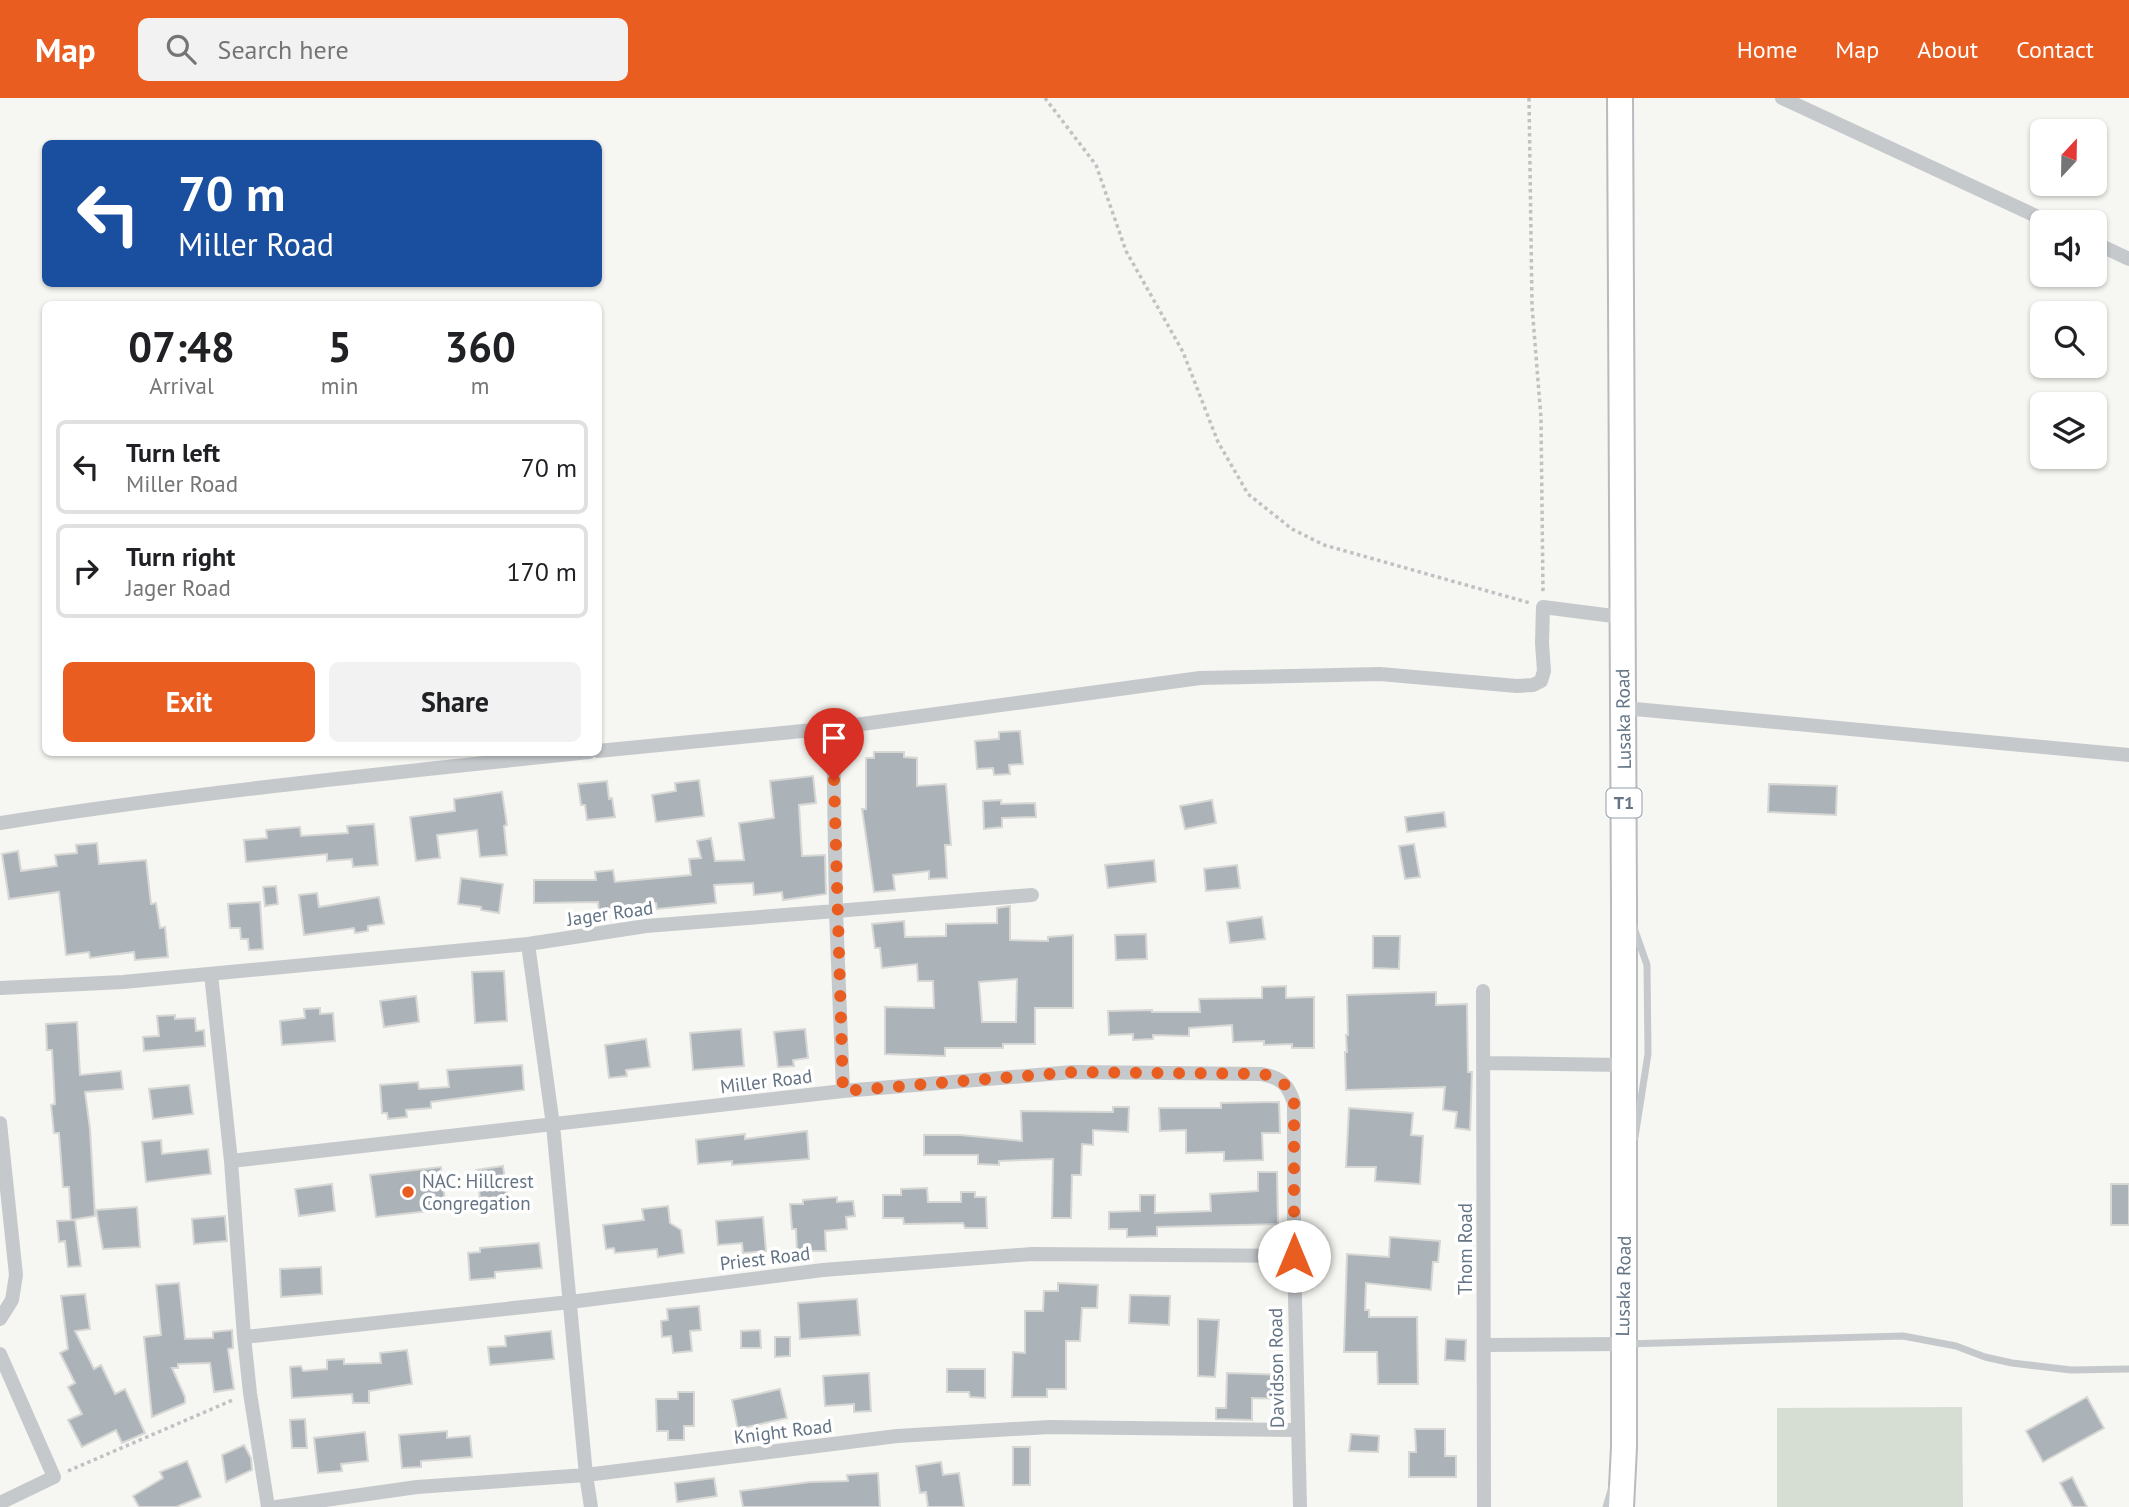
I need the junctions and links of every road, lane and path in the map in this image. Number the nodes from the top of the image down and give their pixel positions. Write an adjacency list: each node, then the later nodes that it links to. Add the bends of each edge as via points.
1 (1045, 98): 8 (path, via 1096,165 1126,251 1183,352 1218,442 1248,495 1292,529 1324,545)
2 (1529, 98): 8 (path)
3 (1620, 98): 9 (highway, Lusaka Road / T1)
4 (1782, 98): 5 (street)
5 (2030, 213)
6 (2107, 249): 7 (street)
7 (2129, 259)
8 (1543, 607): 9 (street); 11 (street, via 1544,671 1541,681 1533,685 1380,674 1199,678)
9 (1621, 617): 10 (highway, Lusaka Road / T1)
10 (1624, 708): 13 (street); 17 (highway, Lusaka Road / T1)
11 (833, 728): 12 (street); 18 (street)
12 (602, 751)
13 (2129, 755)
14 (551, 756): 15 (street, via 105,806)
15 (0, 823)
16 (1032, 895): 18 (street, Jager Road)
17 (1624, 902): 24 (highway, Lusaka Road / T1); 30 (lane, via 1647,965 1648,1054)
18 (836, 911): 19 (street, Jager Road, via 646,926); 25 (street)
19 (528, 944): 20 (street, Jager Road); 28 (street)
20 (211, 974): 21 (street, Jager Road); 29 (street)
21 (0, 988)
22 (1483, 991): 23 (street, Thom Road)
23 (1483, 1063): 24 (street); 36 (street, Thom Road)
24 (1624, 1065): 30 (highway, Lusaka Road / T1)
25 (843, 1091): 26 (street, Miller Road, via 1073,1072 1261,1074 1276,1077 1289,1088); 28 (street, Miller Road)
26 (1294, 1103): 31 (street, Davidson Road)
27 (0, 1123): 33 (street, via 16,1275 12,1300)
28 (553, 1125): 29 (street, Miller Road); 32 (street)
29 (231, 1161): 34 (street)
30 (1624, 1203): 35 (highway, Lusaka Road / T1)
31 (1294, 1256): 32 (street, Priest Road, via 1032,1254 823,1269); 40 (street, Davidson Road)
32 (570, 1302): 34 (street, Priest Road); 42 (street)
33 (0, 1319)
34 (244, 1337): 39 (street)
35 (1622, 1344): 36 (street); 38 (lane, via 1903,1336 2012,1363 2071,1370); 41 (highway, Lusaka Road / T1)
36 (1485, 1345): 49 (street, Thom Road)
37 (0, 1354): 43 (street)
38 (2129, 1369)
39 (250, 1392): 43 (path); 45 (street)
40 (1297, 1430): 42 (street, Knight Road, via 1049,1427 897,1436); 48 (street, Davidson Road)
41 (1624, 1447): 50 (lane); 51 (highway, Lusaka Road / T1)
42 (586, 1475): 46 (street, Knight Road, via 416,1487); 47 (street)
43 (54, 1477): 44 (street)
44 (0, 1503)
45 (268, 1507)
46 (276, 1507)
47 (591, 1507)
48 (1300, 1507)
49 (1484, 1507)
50 (1606, 1507)
51 (1621, 1507)

